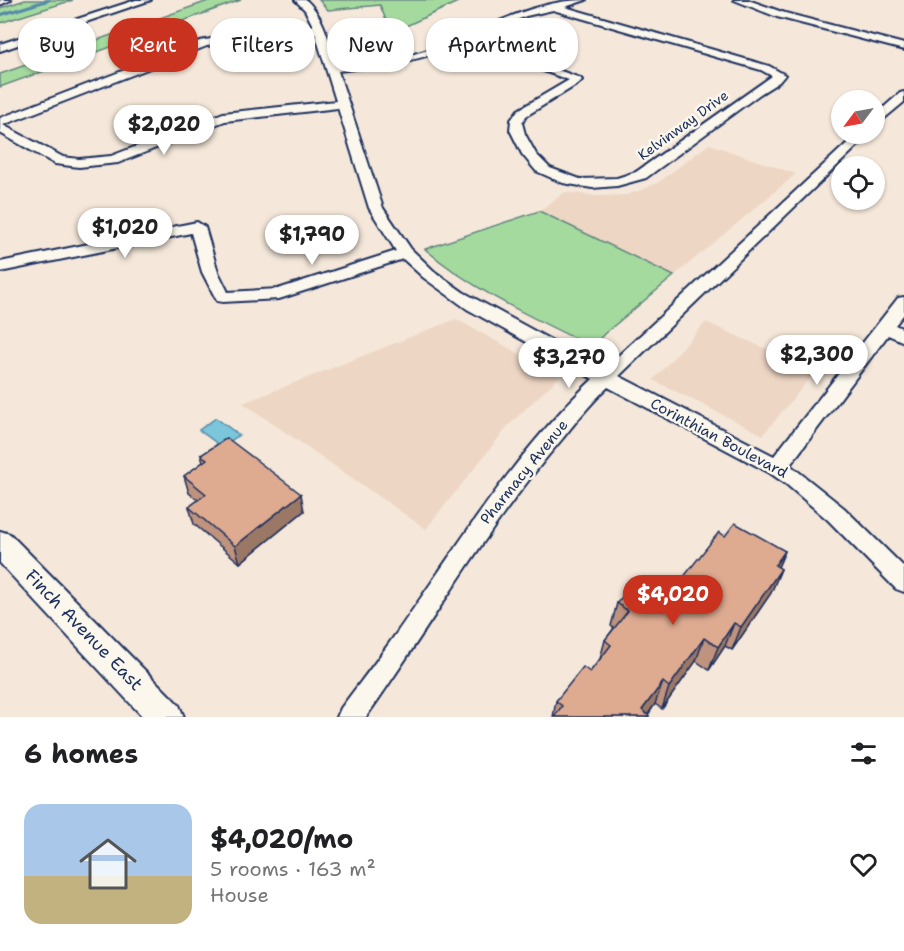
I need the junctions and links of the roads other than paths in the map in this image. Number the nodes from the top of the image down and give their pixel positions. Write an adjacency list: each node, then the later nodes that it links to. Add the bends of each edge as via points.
1 (6, 0): 6 (street)
2 (146, 0): 11 (street)
3 (300, 0): 9 (street, Corinthian Boulevard, via 309,8)
4 (581, 0): 7 (street)
5 (739, 0): 10 (street)
6 (0, 2)
7 (554, 6): 8 (street); 14 (street, Kelvinway Drive, via 778,75 641,175 618,182 582,183 543,171 530,157 515,129 516,118 522,113 574,82 574,78)
8 (514, 18)
9 (319, 29): 12 (street, Corinthian Boulevard); 18 (street, via 204,43)
10 (904, 47)
11 (0, 48)
12 (327, 51)
13 (334, 72): 16 (street, Corinthian Boulevard)
14 (557, 72)
15 (904, 96): 17 (street)
16 (343, 104): 19 (street, via 224,117 113,160 98,162 60,161); 21 (street, Corinthian Boulevard, via 376,208)
17 (885, 113)
18 (0, 122)
19 (0, 128)
20 (853, 144): 26 (street, Pharmacy Avenue)
21 (404, 254): 22 (street, via 279,294 223,297 210,272 197,227); 26 (street, Corinthian Boulevard, via 453,293)
22 (0, 267)
23 (904, 302): 24 (street)
24 (885, 327): 25 (street); 27 (street)
25 (904, 336)
26 (605, 377): 27 (street, Corinthian Boulevard); 31 (street, Pharmacy Avenue, via 529,463 476,533)
27 (777, 467): 29 (street, Corinthian Boulevard, via 836,514)
28 (0, 543): 30 (main road, Finch Avenue East)
29 (904, 582)
30 (167, 717)
31 (350, 717)

